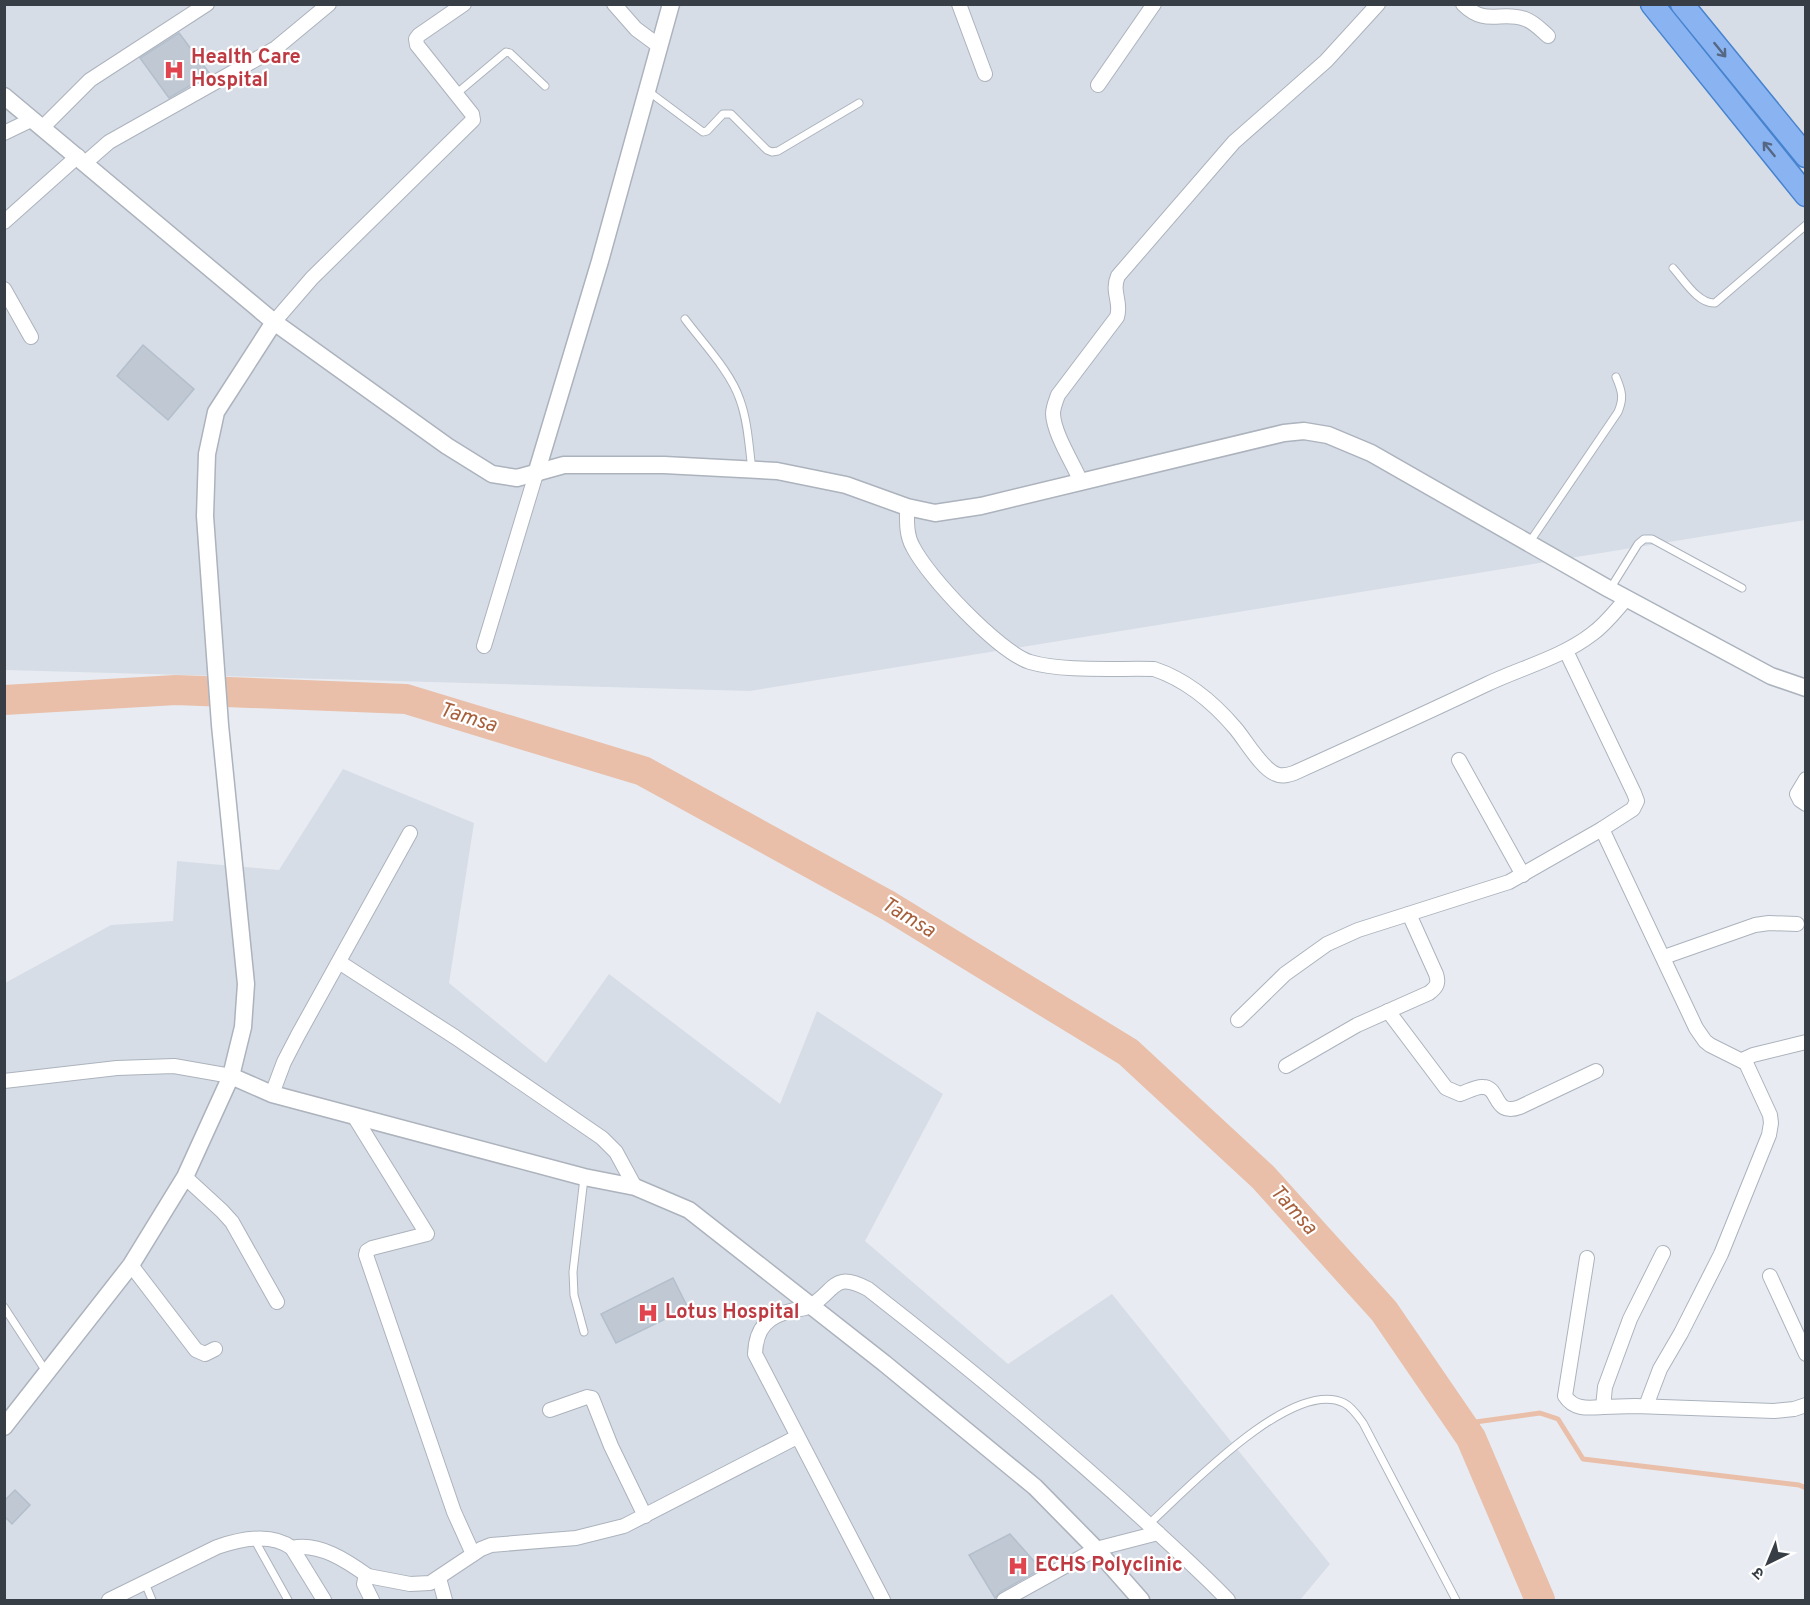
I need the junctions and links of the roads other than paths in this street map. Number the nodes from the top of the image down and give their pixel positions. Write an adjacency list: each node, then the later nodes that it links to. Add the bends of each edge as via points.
1 (207, 4): 21 (street, via 90,80)
2 (329, 4): 24 (street, via 276,48)
3 (465, 4): 18 (street, via 416,39)
4 (614, 4): 13 (street)
5 (671, 4): 13 (street)
6 (958, 4): 14 (street)
7 (1154, 4): 15 (street)
8 (1378, 4): 36 (street, via 1326,61 1247,129 1118,276 1114,284 1120,310 1117,317 1058,395 1054,407 1056,428)
9 (1464, 4): 12 (street, via 1485,18 1520,17)
10 (1652, 4): 25 (highway, one-way to 10)
11 (1682, 4): 23 (highway, one-way to 23)
12 (1548, 36)
13 (658, 46): 17 (street)
14 (985, 74)
15 (1098, 85)
16 (545, 86): 18 (lane, via 506,52)
17 (647, 89): 20 (lane, via 698,131 707,131 723,114 731,114 772,152); 35 (street)
18 (456, 94): 31 (street, via 473,120 319,271)
19 (4, 96): 21 (street)
20 (859, 103)
21 (37, 124): 22 (street); 24 (street)
22 (4, 133)
23 (1806, 156)
24 (81, 160): 26 (street); 31 (street)
25 (1806, 195)
26 (4, 222)
27 (1806, 225): 28 (lane, via 1715,303 1700,298)
28 (1673, 268)
29 (4, 289): 32 (street)
30 (685, 319): 34 (lane, via 740,398)
31 (274, 322): 35 (street, via 492,474 517,478); 61 (street, via 216,412 207,454 205,516 220,725 246,984 243,1027)
32 (32, 337)
33 (1616, 377): 38 (lane, via 1623,400 1618,412)
34 (752, 470): 35 (street, via 564,465); 37 (street, via 846,485)
35 (536, 474): 42 (street)
36 (1081, 482): 37 (street, via 935,513); 38 (street, via 1304,431 1328,435 1371,453)
37 (907, 507): 43 (street, via 909,539 920,560 1004,647 1028,661 1054,667 1166,672 1206,699 1267,768 1284,776)
38 (1529, 543): 40 (street)
39 (1742, 588): 40 (lane, via 1652,539 1644,539)
40 (1609, 590): 41 (street)
41 (1627, 598): 43 (street, via 1603,625); 44 (street, via 1771,676)
42 (484, 646)
43 (1566, 651): 48 (street, via 1637,801 1633,809)
44 (1806, 688)
45 (1459, 760): 50 (street)
46 (1806, 779): 47 (street, via 1797,794)
47 (1806, 804)
48 (1602, 830): 50 (street); 53 (street)
49 (410, 833): 54 (street)
50 (1523, 875): 51 (street, via 1498,887)
51 (1409, 914): 55 (street, via 1438,984 1429,993); 56 (street, via 1341,937 1315,952)
52 (1797, 924): 53 (street, via 1755,924)
53 (1664, 957): 58 (street, via 1705,1041)
54 (339, 962): 63 (street, via 284,1062); 67 (street, via 602,1138 616,1152)
55 (1388, 1011): 59 (street); 60 (street, via 1446,1088 1460,1094 1486,1087 1507,1109 1520,1107)
56 (1238, 1020)
57 (1806, 1042): 58 (street)
58 (1742, 1060): 80 (street, via 1770,1115 1770,1129 1721,1254 1660,1369)
59 (1286, 1066)
60 (1596, 1071)
61 (231, 1076): 62 (street, via 174,1066 117,1068); 63 (street); 65 (street)
62 (4, 1081)
63 (272, 1094): 64 (street)
64 (354, 1116): 66 (street); 90 (street, via 427,1234 372,1248 366,1255 454,1512)
65 (185, 1177): 70 (street); 72 (street, via 232,1222)
66 (584, 1177): 67 (street); 75 (lane, via 573,1272 574,1295)
67 (635, 1187): 74 (street, via 689,1210)
68 (1663, 1253): 81 (street, via 1630,1319 1605,1387)
69 (1587, 1258): 81 (street, via 1565,1396 1575,1406)
70 (131, 1265): 76 (street, via 196,1350 205,1354); 78 (street)
71 (1770, 1276): 77 (street)
72 (277, 1302)
73 (4, 1307): 78 (lane)
74 (811, 1307): 84 (street, via 780,1313 759,1330 756,1339 755,1354); 86 (street, via 830,1288 845,1281 868,1289 1006,1399); 89 (street, via 1035,1487)
75 (584, 1332)
76 (215, 1348)
77 (1806, 1354)
78 (47, 1372): 83 (street)
79 (1806, 1405): 80 (street, via 1774,1411)
80 (1646, 1406): 81 (street)
81 (1603, 1407)
82 (550, 1410): 85 (street, via 592,1398)
83 (4, 1427)
84 (797, 1437): 85 (street); 100 (street)
85 (645, 1516): 90 (street, via 591,1536 503,1543)
86 (1154, 1529): 89 (street); 103 (street); 104 (lane, via 1227,1452 1253,1431 1298,1405 1337,1400 1346,1403 1362,1423)
87 (254, 1539): 88 (street, via 273,1539); 93 (street, via 217,1547); 96 (lane)
88 (292, 1548): 91 (street, via 304,1545 344,1558); 97 (street)
89 (1096, 1549): 101 (street); 102 (street)
90 (473, 1554): 92 (street)
91 (368, 1576): 92 (street, via 418,1585); 98 (street, via 364,1584)
92 (439, 1578): 99 (street)
93 (145, 1583): 94 (street); 95 (lane)
94 (109, 1600)
95 (152, 1600)
96 (288, 1600)
97 (324, 1600)
98 (372, 1600)
99 (445, 1600)
100 (883, 1600)
101 (1004, 1600)
102 (1141, 1600)
103 (1228, 1600)
104 (1456, 1600)

